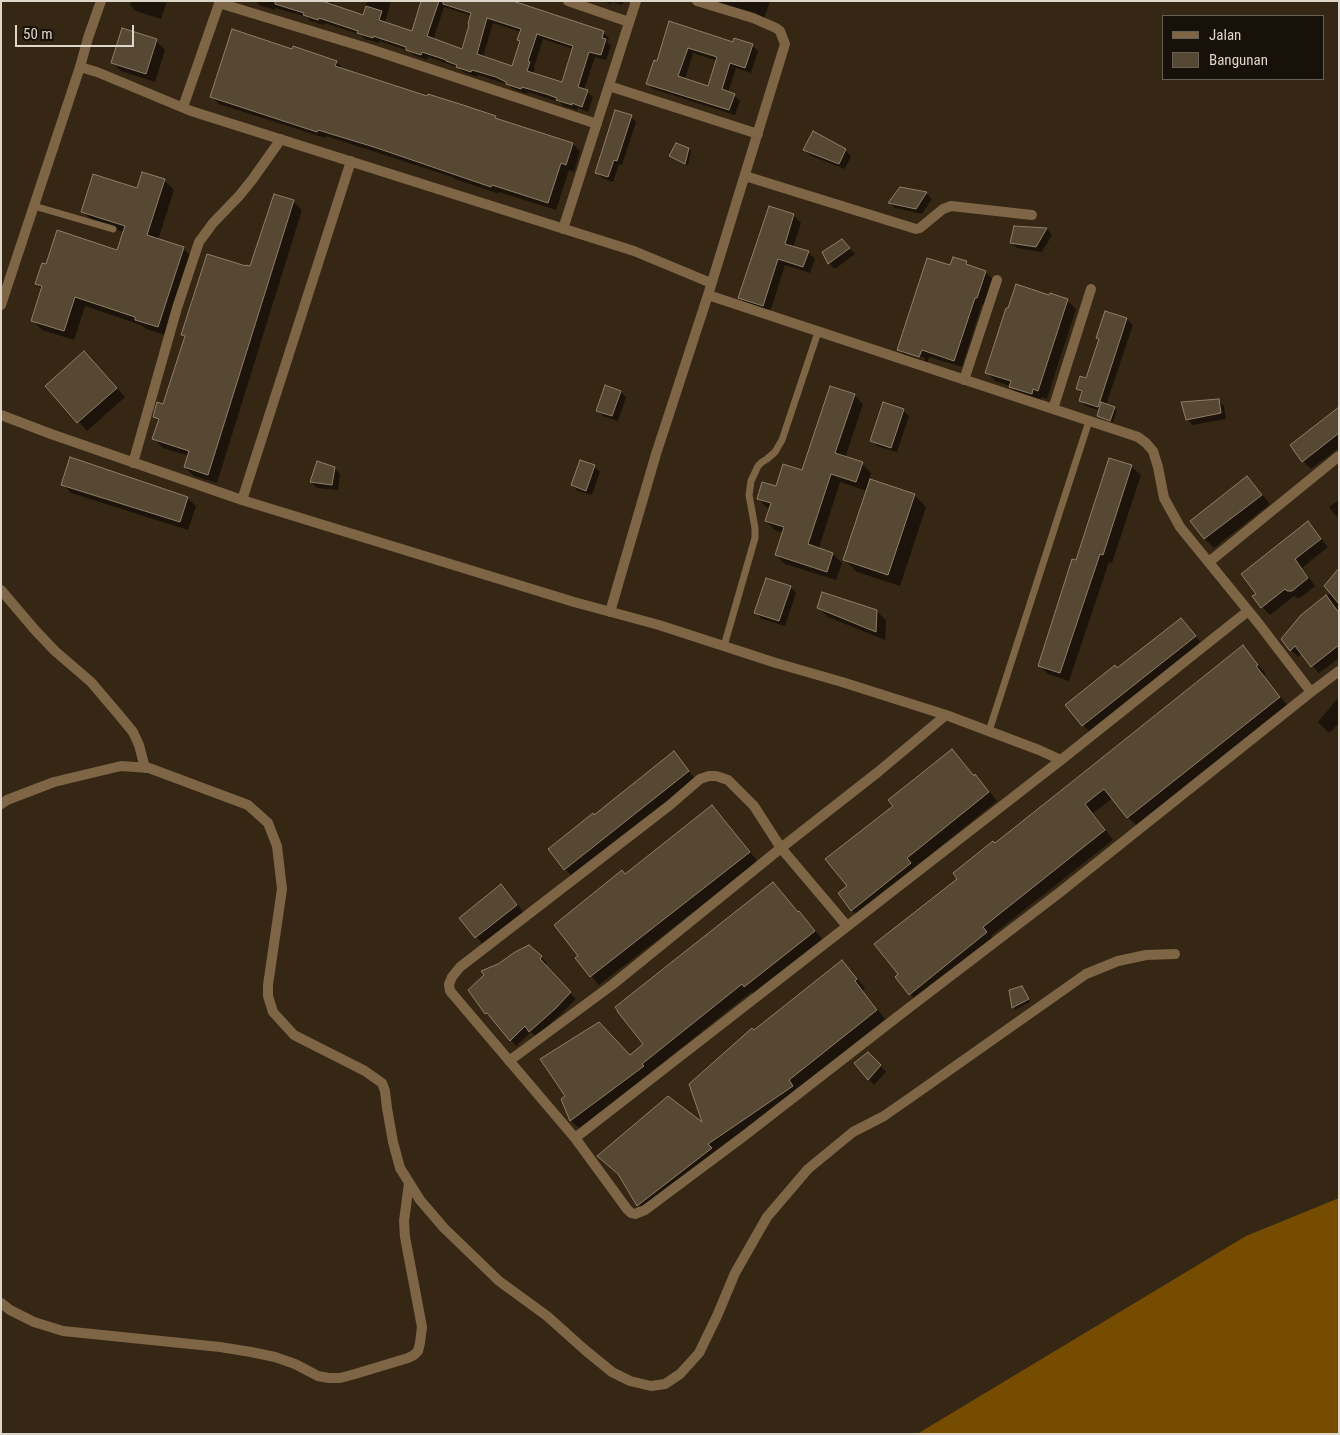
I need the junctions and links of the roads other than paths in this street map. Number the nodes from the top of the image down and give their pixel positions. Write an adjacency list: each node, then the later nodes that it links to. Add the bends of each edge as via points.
1 (101, 1): 7 (street)
2 (568, 1): 6 (street)
3 (636, 1): 6 (street)
4 (697, 1): 11 (street, via 753,18 782,34 785,44)
5 (220, 2): 9 (street); 10 (street)
6 (629, 22): 8 (street)
7 (80, 67): 9 (street); 15 (street)
8 (609, 86): 10 (street); 11 (street)
9 (183, 108): 12 (street)
10 (596, 124): 18 (street)
11 (758, 134): 14 (street)
12 (281, 139): 13 (street); 30 (street, via 252,180 199,242)
13 (351, 161): 18 (street); 31 (street)
14 (745, 176): 16 (street, via 916,229 952,206); 20 (street)
15 (34, 206): 17 (lane); 23 (street)
16 (1032, 215)
17 (113, 229)
18 (563, 229): 20 (street, via 634,251)
19 (996, 280): 25 (street)
20 (711, 283): 22 (street)
21 (1091, 290): 26 (street)
22 (708, 295): 24 (street); 35 (street, via 656,454)
23 (1, 305)
24 (818, 332): 25 (street); 36 (lane, via 782,440 775,452 758,466 751,481 755,538)
25 (964, 380): 26 (street)
26 (1054, 409): 28 (street)
27 (1, 414): 30 (street)
28 (1089, 421): 32 (street, via 1138,437 1153,451 1164,498 1171,512); 40 (lane)
29 (1339, 456): 32 (street)
30 (133, 462): 31 (street)
31 (242, 500): 35 (street)
32 (1209, 562): 34 (street)
33 (1, 590): 42 (street, via 35,630 120,714 133,732)
34 (1248, 611): 38 (street); 41 (street)
35 (610, 612): 36 (street)
36 (724, 646): 39 (street)
37 (1339, 671): 38 (street)
38 (1311, 692): 48 (street, via 1059,893 645,1210 635,1214 627,1210)
39 (946, 715): 40 (street); 44 (street)
40 (989, 731): 41 (street)
41 (1061, 760): 45 (street)
42 (145, 768): 43 (street, via 121,766 54,782); 49 (street, via 248,805 268,823 277,846 282,889 268,984 273,1012 294,1035 382,1083 400,1168)
43 (1, 804)
44 (782, 848): 45 (street); 47 (street, via 612,985); 47 (street, via 754,806 728,780 716,776 700,779 460,967 452,977 450,991)
45 (847, 926): 48 (street)
46 (1175, 954): 49 (street, via 1146,955 1118,961 1086,974 917,1094 853,1132 808,1169 767,1217 735,1273 699,1352 680,1374 665,1384 651,1386 612,1372 547,1316 499,1281 444,1228)
47 (509, 1061): 48 (street)
48 (575, 1138)
49 (409, 1183): 50 (street, via 404,1229 422,1327 420,1344 418,1351 408,1358 355,1374 328,1378 275,1357 251,1352 63,1331 34,1322)
50 (1, 1303)

